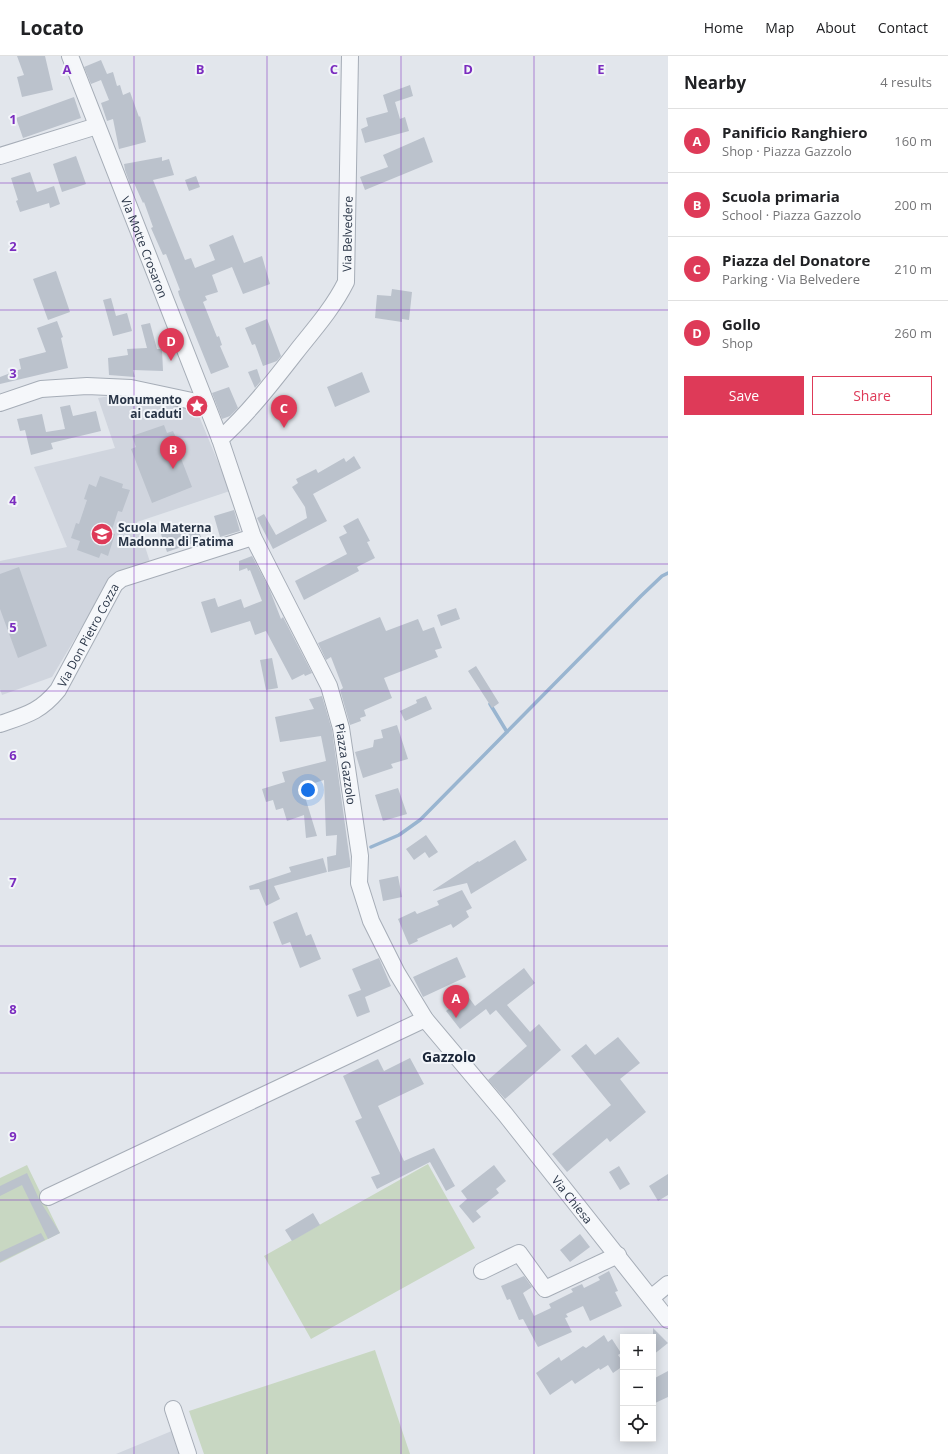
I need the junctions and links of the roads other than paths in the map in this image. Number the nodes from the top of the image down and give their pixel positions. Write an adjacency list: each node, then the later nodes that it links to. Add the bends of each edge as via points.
1 (70, 56): 3 (street, Via Motte Crosaron)
2 (350, 56): 7 (street, Via Belvedere, via 346,282 332,306 290,360 238,423)
3 (97, 126): 4 (street); 6 (street, Via Motte Crosaron)
4 (0, 156)
5 (0, 403): 6 (street, via 41,389 87,386 132,388)
6 (206, 404): 7 (street, Via Motte Crosaron)
7 (220, 439): 8 (street, Piazza Gazzolo)
8 (253, 537): 9 (street, Via Don Pietro Cozza, via 121,579 115,584 58,690 47,704 31,713); 10 (street, Piazza Gazzolo, via 329,686 341,728 360,856 359,883 371,921 396,974)
9 (0, 724)
10 (425, 1019): 11 (street, Piazza Gazzolo); 12 (street)
11 (476, 1080): 13 (street, Via Chiesa)
12 (48, 1196)
13 (618, 1256): 14 (street, via 545,1289 519,1253); 16 (street, Via Chiesa)
14 (482, 1270)
15 (668, 1284): 16 (street)
16 (650, 1298): 17 (street, Via Chiesa)
17 (668, 1320)
18 (173, 1409): 19 (street)
19 (188, 1454)

